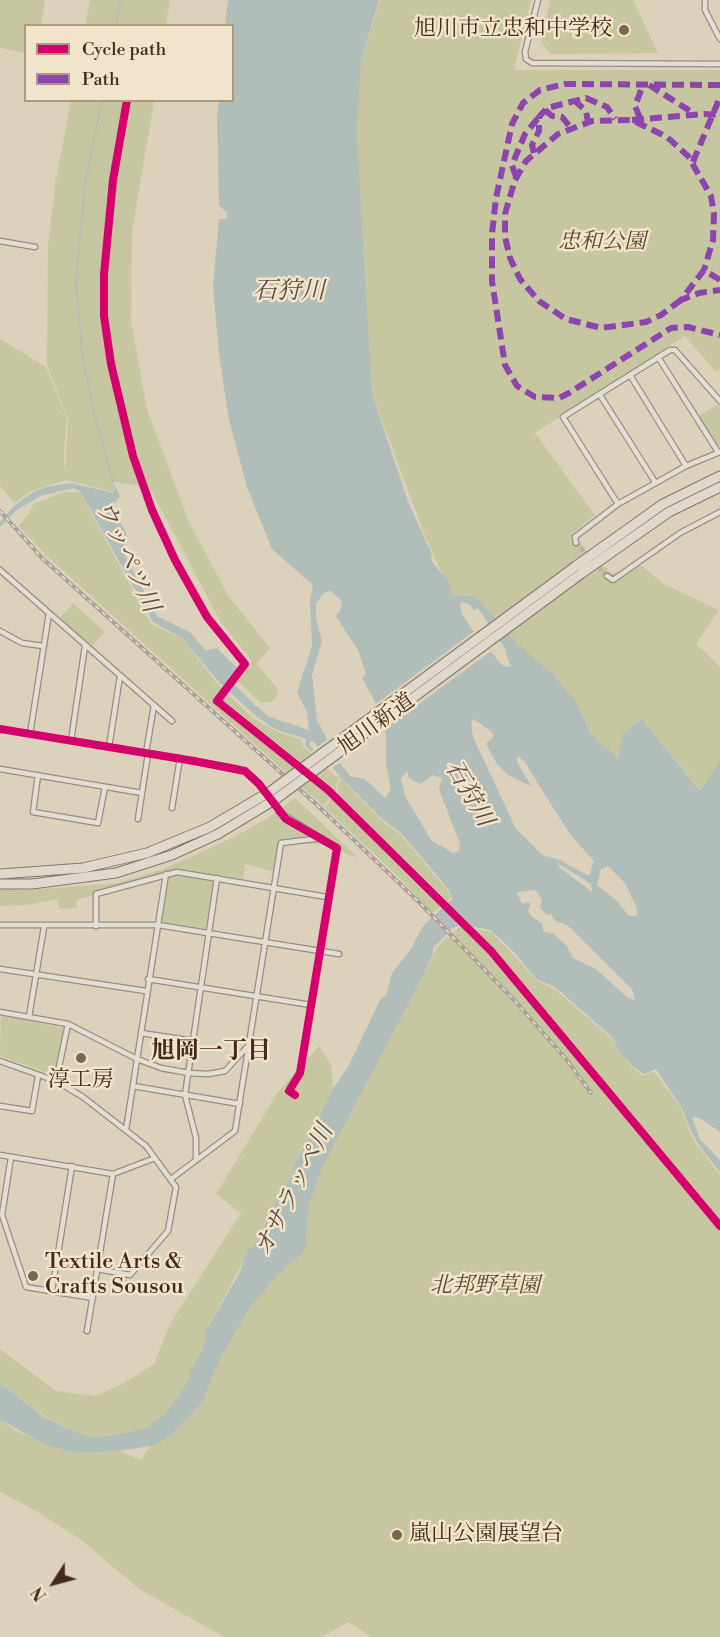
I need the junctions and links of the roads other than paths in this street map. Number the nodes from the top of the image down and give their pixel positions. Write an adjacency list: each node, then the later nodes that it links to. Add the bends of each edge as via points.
1 (538, 0): 4 (street, via 525,52 532,63)
2 (705, 0): 3 (street, via 705,10)
3 (720, 39)
4 (720, 64)
5 (0, 241): 6 (street)
6 (35, 247)
7 (658, 357): 8 (street); 10 (street, via 675,350); 12 (street)
8 (630, 375): 9 (street); 13 (street)
9 (600, 394): 15 (street); 17 (street, via 563,417)
10 (718, 394): 11 (street)
11 (720, 401)
12 (719, 452): 13 (street)
13 (686, 466): 15 (street)
14 (720, 476): 20 (highway, 旭川新道, via 663,504)
15 (655, 482): 17 (street)
16 (720, 487): 20 (highway, 旭川新道, via 669,512)
17 (618, 504): 19 (street, via 575,537)
18 (720, 512): 22 (street, via 680,533 613,580)
19 (576, 543)
20 (579, 570): 41 (highway, 旭川新道, bridge)
21 (0, 571): 23 (street)
22 (607, 576)
23 (49, 613): 25 (street); 26 (street)
24 (0, 631): 25 (street, via 22,643)
25 (43, 646): 31 (street)
26 (85, 646): 27 (street); 32 (street)
27 (120, 676): 28 (street); 33 (street)
28 (154, 705): 29 (street); 34 (street)
29 (172, 721)
30 (0, 729): 31 (street)
31 (30, 734): 32 (street)
32 (70, 741): 33 (street)
33 (109, 747): 34 (street)
34 (147, 753): 35 (street); 40 (street)
35 (180, 758): 38 (street, via 245,771); 42 (street)
36 (0, 769): 37 (street)
37 (38, 776): 39 (street); 39 (street, via 33,812 99,823)
38 (259, 784)
39 (105, 787): 40 (street)
40 (142, 792): 44 (street)
41 (274, 795): 46 (highway, 旭川新道, via 147,852 83,868); 49 (highway, 旭川新道, via 218,834 172,855 116,873)
42 (172, 808)
43 (279, 812): 45 (street)
44 (138, 819)
45 (322, 838): 50 (street, via 281,843); 51 (street, via 336,848)
46 (0, 874)
47 (166, 874): 48 (street); 52 (street); 54 (street, via 96,894)
48 (217, 878): 50 (street); 56 (street)
49 (0, 884)
50 (274, 888): 51 (street); 57 (street)
51 (327, 897): 58 (street)
52 (158, 925): 54 (street); 56 (street); 62 (street)
53 (0, 926): 55 (street)
54 (96, 926): 55 (street)
55 (44, 927): 61 (street)
56 (211, 933): 57 (street); 63 (street)
57 (265, 942): 58 (street); 65 (street)
58 (320, 950): 59 (street); 66 (street)
59 (339, 954)
60 (0, 969): 61 (street)
61 (36, 975): 64 (street); 68 (street)
62 (148, 979): 63 (street); 64 (street)
63 (202, 987): 65 (street); 71 (street)
64 (147, 991): 70 (street)
65 (256, 996): 66 (street); 72 (street)
66 (311, 1005): 80 (street, via 300,1073 290,1091)
67 (0, 1012): 68 (street)
68 (29, 1017): 69 (street)
69 (68, 1024): 73 (street); 77 (street)
70 (141, 1034): 71 (street); 73 (street)
71 (194, 1041): 75 (street)
72 (249, 1044): 75 (street, via 225,1071); 81 (street)
73 (137, 1059): 75 (street); 78 (street)
74 (0, 1061): 76 (street)
75 (189, 1073): 79 (street)
76 (38, 1076): 77 (street); 82 (street, via 32,1111)
77 (56, 1081): 83 (street)
78 (133, 1086): 79 (street); 83 (street)
79 (185, 1095): 81 (street); 87 (street, via 196,1138)
80 (295, 1095)
81 (240, 1104): 87 (street, via 235,1131)
82 (0, 1106)
83 (126, 1130): 86 (street)
84 (0, 1155): 85 (street)
85 (11, 1157): 88 (street); 92 (street, via 2,1215 26,1287)
86 (155, 1158): 89 (street); 90 (street)
87 (196, 1158): 90 (street)
88 (72, 1166): 89 (street); 92 (street)
89 (113, 1174): 91 (street)
90 (171, 1179): 91 (street, via 176,1195 168,1231 129,1275)
91 (97, 1269): 93 (street)
92 (52, 1291): 93 (street)
93 (93, 1298): 94 (street)
94 (87, 1331)

